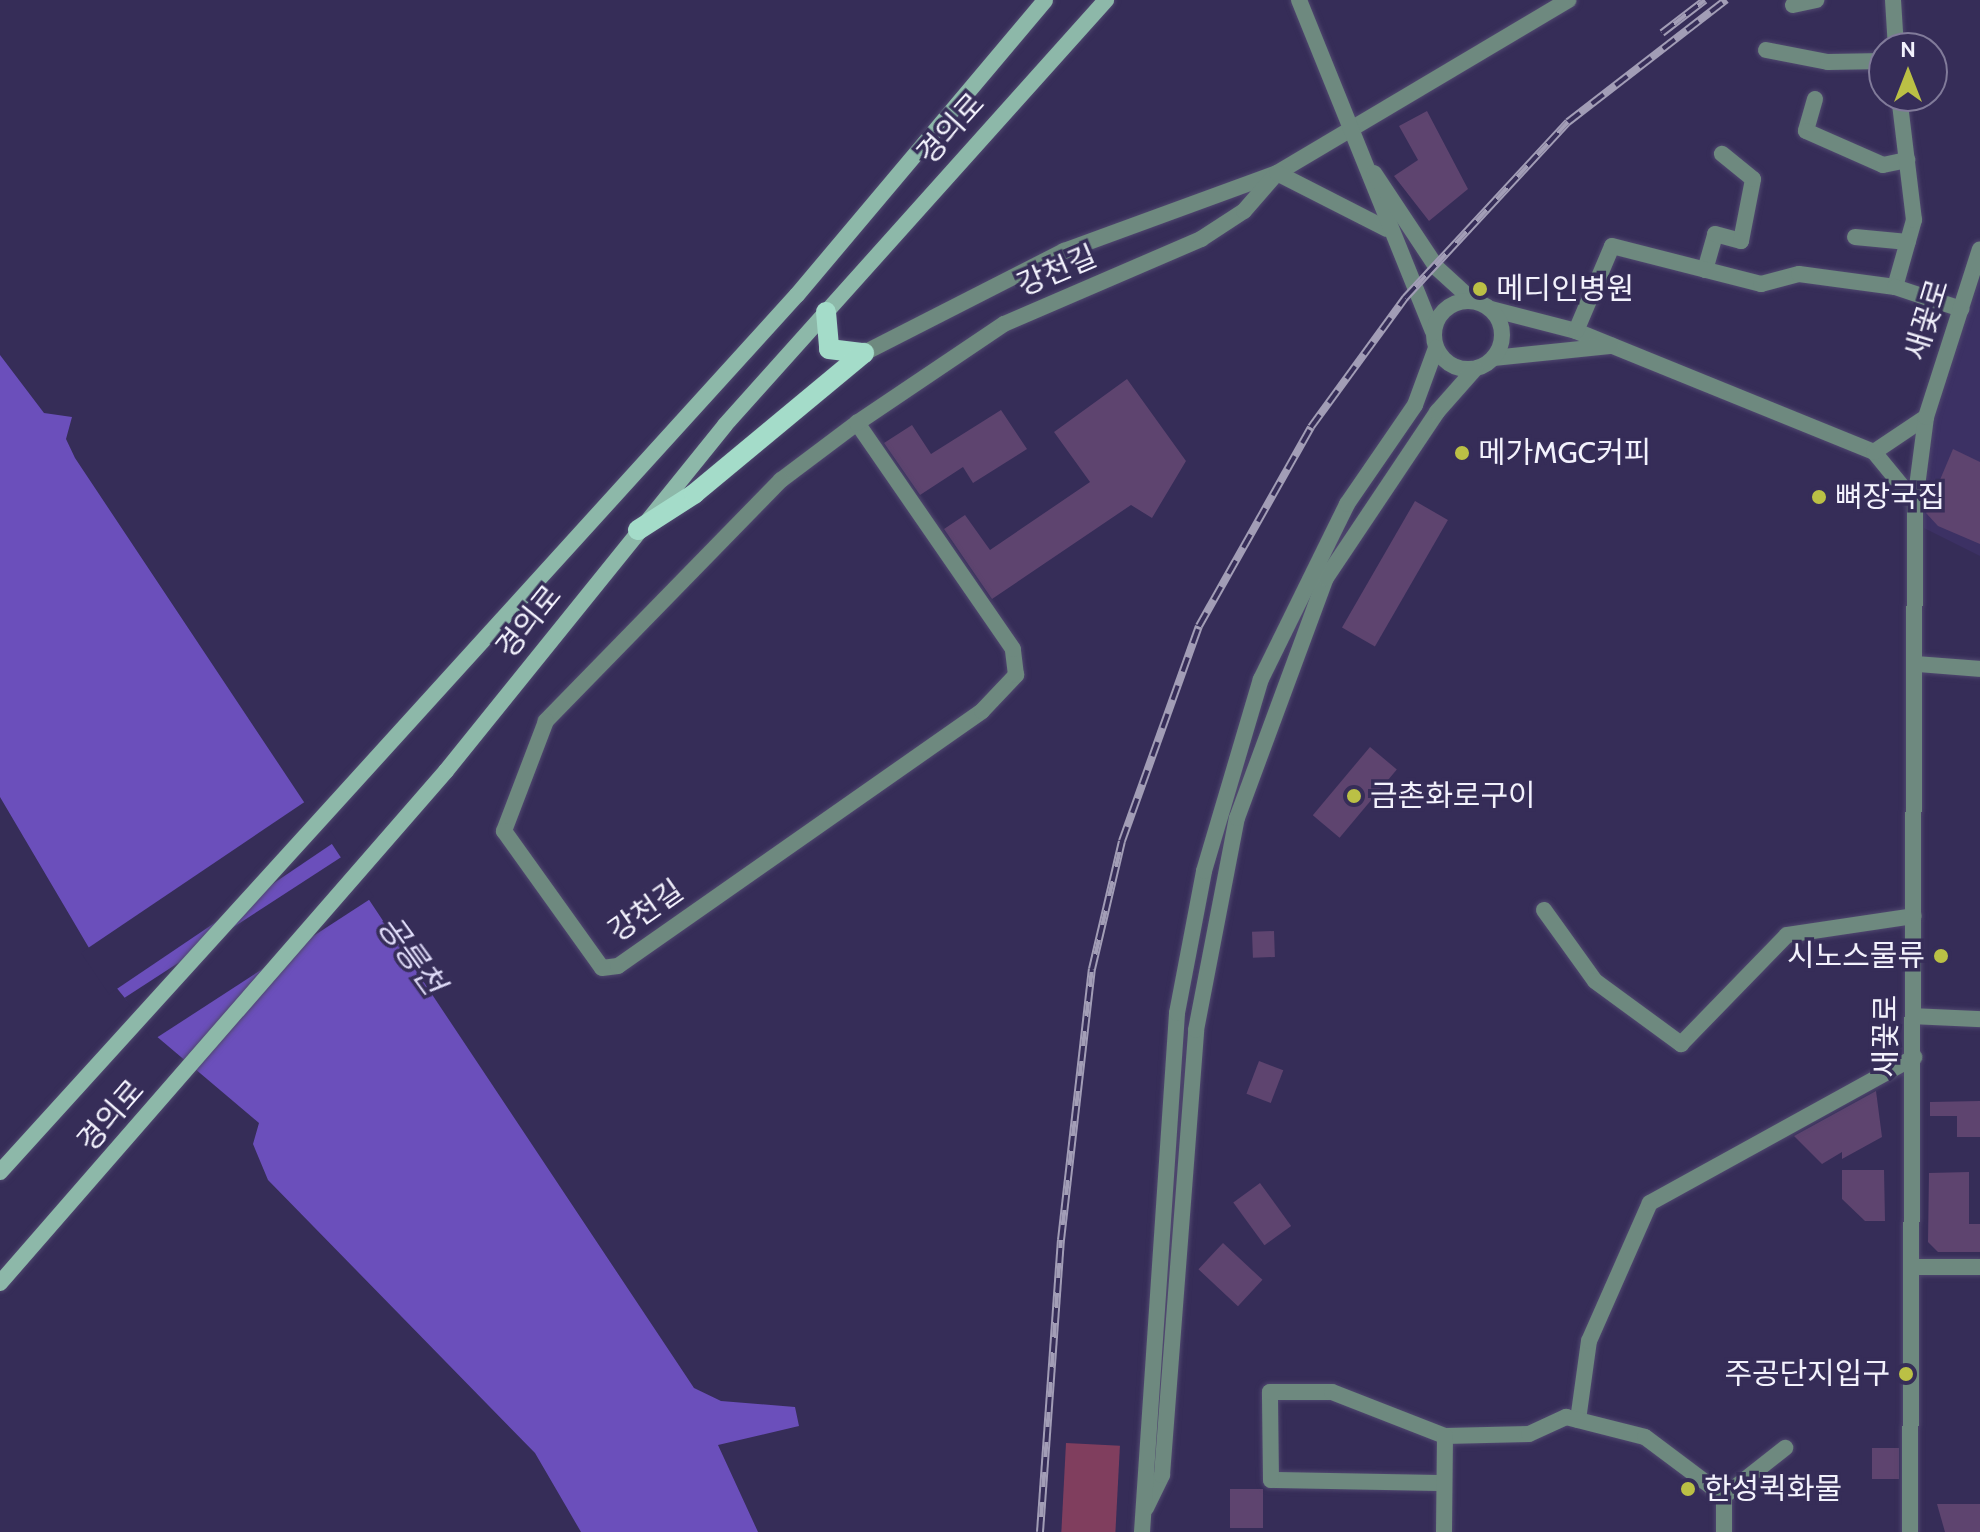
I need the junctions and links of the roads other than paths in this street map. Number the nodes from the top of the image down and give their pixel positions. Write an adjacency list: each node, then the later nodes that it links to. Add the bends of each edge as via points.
1 (1045, 0): 47 (main road, 경의로, via 797,295)
2 (1106, 0): 27 (main road, 경의로)
3 (1299, 0): 13 (street)
4 (1568, 0): 13 (street)
5 (1816, 0): 7 (street)
6 (1893, 0): 8 (street)
7 (1793, 5)
8 (1895, 32)
9 (1766, 50): 10 (street, via 1828,62)
10 (1868, 61)
11 (1815, 99): 15 (street, via 1806,131 1883,165)
12 (1901, 112): 15 (street)
13 (1357, 128): 16 (street); 17 (street)
14 (1722, 154): 22 (street, via 1753,179 1741,241 1715,234)
15 (1907, 160): 20 (street, via 1914,220)
16 (1373, 172): 18 (street); 24 (street, via 1437,268)
17 (1277, 173): 18 (street); 32 (street, via 1064,251); 36 (street, 강천길, via 1244,211 1201,239 1004,324)
18 (1387, 229): 28 (street)
19 (1855, 237): 20 (street)
20 (1908, 242): 23 (street)
21 (1980, 249): 26 (street, 새꽃로)
22 (1705, 270): 23 (street, via 1761,284 1799,274); 29 (street, via 1612,246)
23 (1895, 287): 26 (street)
24 (1472, 300): 25 (street); 28 (street, via 1451,305)
25 (1491, 309): 29 (street); 33 (street, via 1502,328)
26 (1961, 309): 35 (street, 새꽃로)
27 (826, 312): 32 (main road, via 829,349); 39 (main road, 경의로)
28 (1433, 331): 31 (street)
29 (1576, 331): 30 (street)
30 (1617, 346): 33 (street); 37 (street)
31 (1436, 348): 34 (street, via 1448,363); 56 (street, via 1415,405 1312,568 1261,679 1204,871 1177,1013)
32 (864, 353): 39 (main road, via 694,494)
33 (1494, 358): 34 (street)
34 (1475, 369): 56 (street, via 1437,412 1326,578 1237,818 1196,1030 1162,1475)
35 (1928, 413): 37 (street); 38 (street, 새꽃로)
36 (857, 423): 36 (street, 강천길, via 781,480 546,721 504,831 602,968 618,966 982,711 1016,675 1013,649)
37 (1874, 452): 38 (street)
38 (1915, 502): 40 (street, 새꽃로)
39 (638, 530): 50 (main road, 경의로, via 446,771)
40 (1917, 664): 41 (street); 43 (street, 새꽃로)
41 (1980, 669)
42 (1544, 910): 43 (street, via 1595,981 1681,1044 1787,935)
43 (1914, 916): 44 (street, 새꽃로)
44 (1913, 1016): 45 (street); 46 (street, 새꽃로)
45 (1980, 1019)
46 (1914, 1057): 48 (street, 새꽃로); 51 (street, via 1650,1203 1589,1341)
47 (0, 1172)
48 (1916, 1267): 49 (street); 60 (street, 새꽃로)
49 (1980, 1267)
50 (0, 1283)
51 (1578, 1420): 52 (street, via 1566,1417 1529,1434); 55 (street, via 1645,1437)
52 (1445, 1436): 54 (street); 54 (street, via 1332,1392 1270,1392 1271,1480)
53 (1785, 1448): 55 (street)
54 (1444, 1483): 58 (street)
55 (1724, 1496): 59 (street)
56 (1144, 1513): 57 (street)
57 (1142, 1532)
58 (1444, 1532)
59 (1724, 1532)
60 (1910, 1532)

